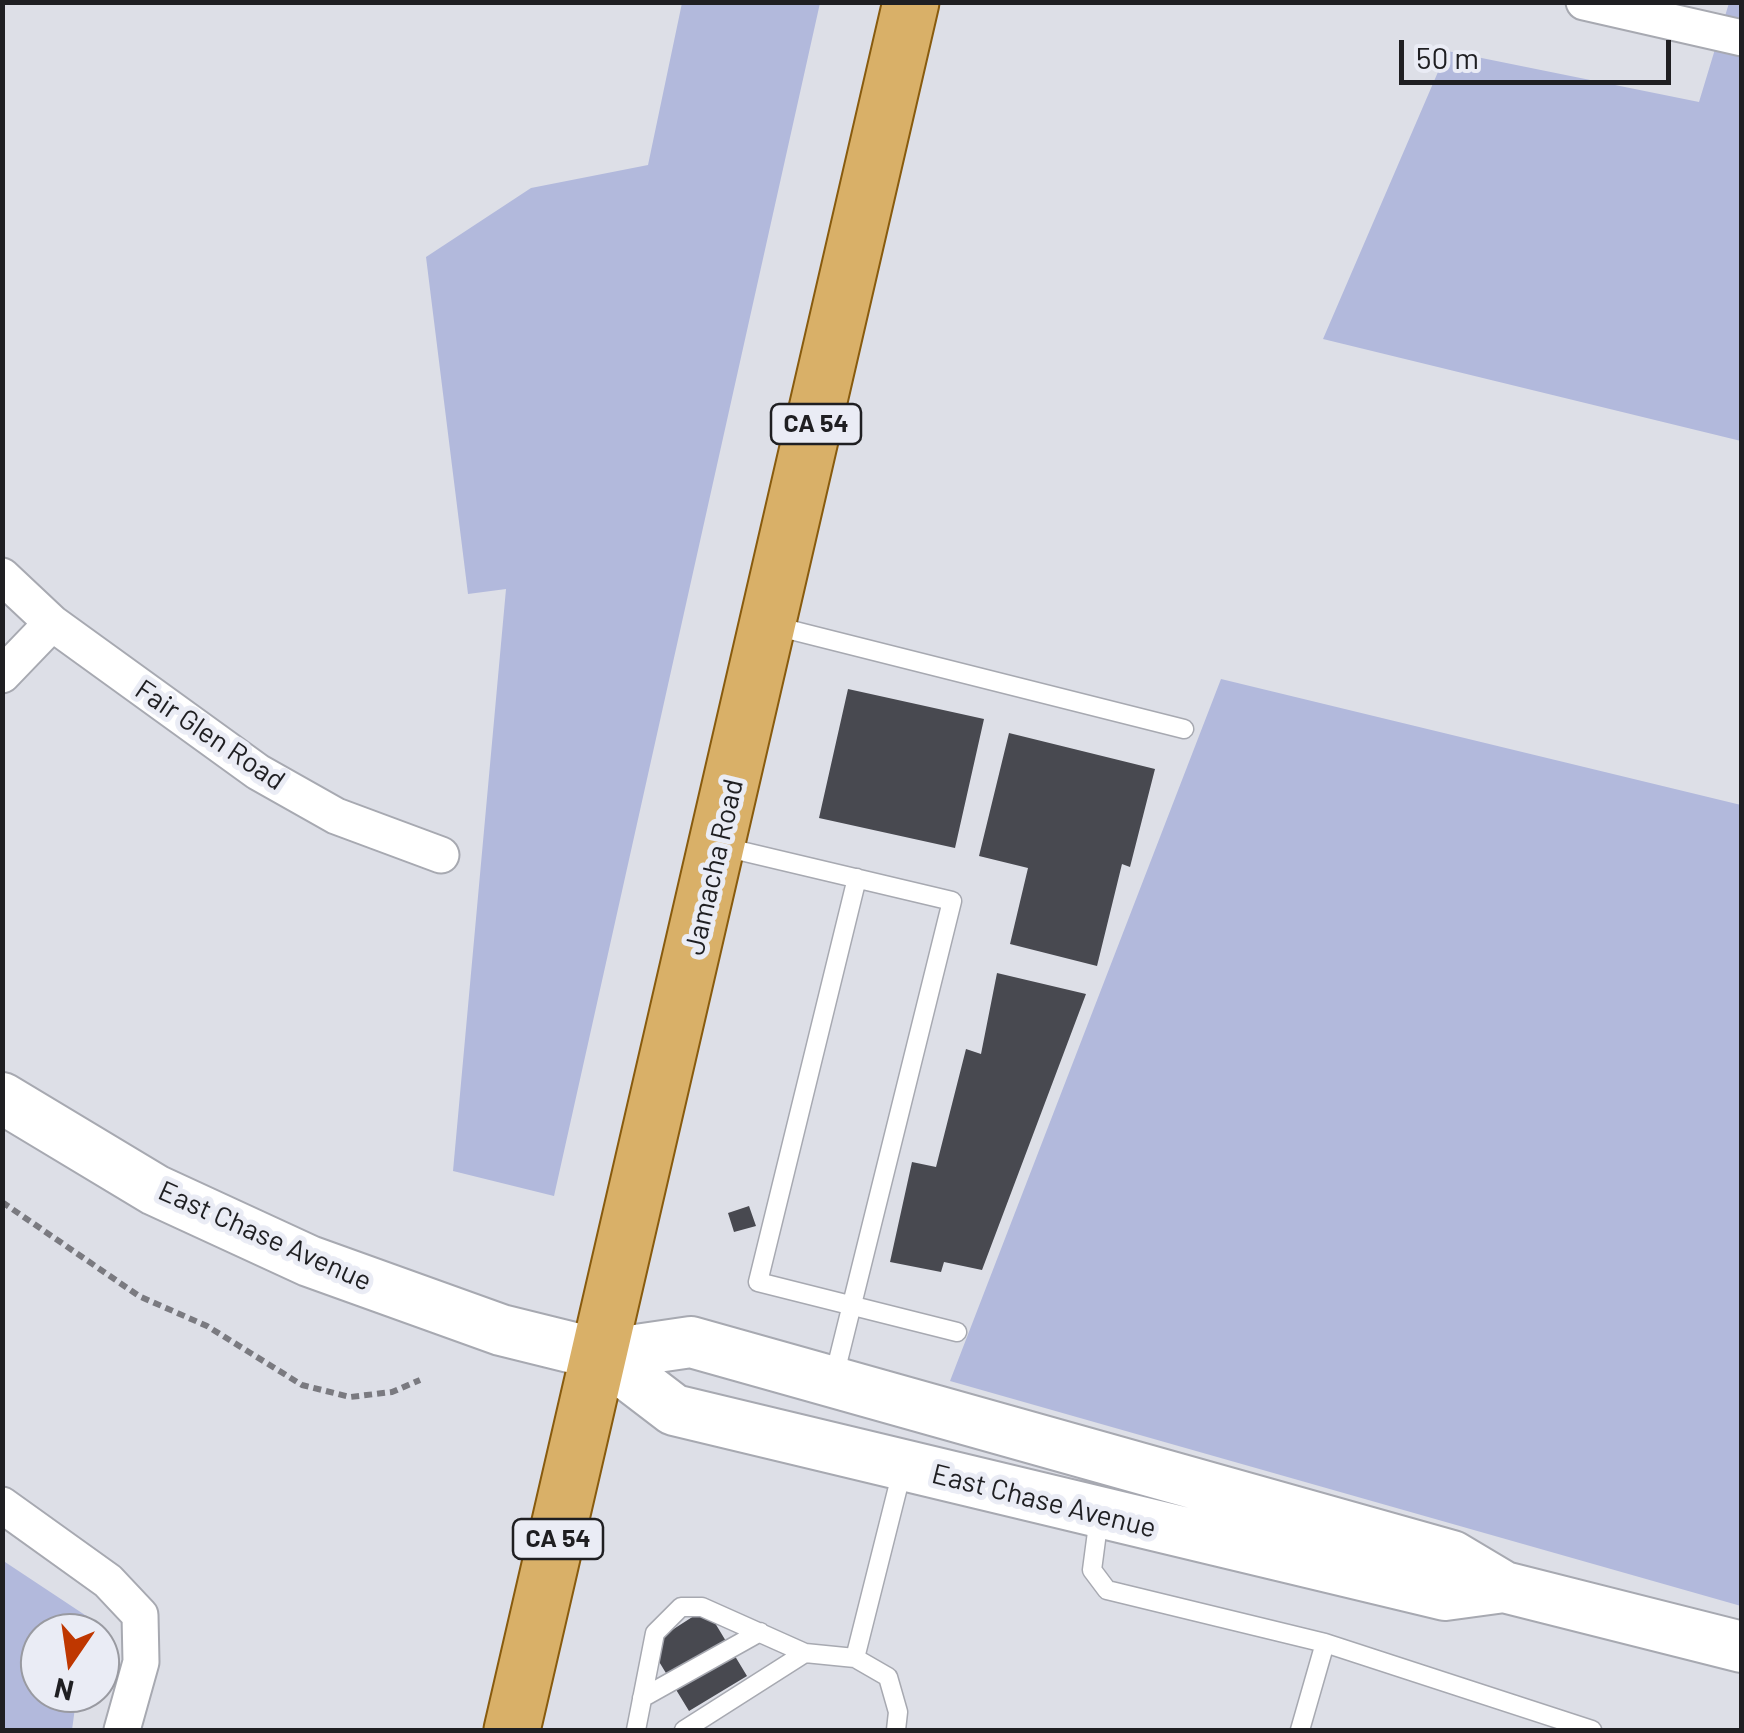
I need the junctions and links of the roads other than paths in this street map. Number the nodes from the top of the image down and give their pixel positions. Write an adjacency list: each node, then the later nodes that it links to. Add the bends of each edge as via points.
1 (910, 2): 6 (main road, Jamacha Road / CA 54)
2 (1584, 2): 3 (street)
3 (1742, 38)
4 (2, 576): 5 (street, Fair Glen Road)
5 (52, 622): 7 (street); 10 (street, Fair Glen Road, via 258,772 336,816)
6 (770, 625): 8 (lane); 9 (main road, Jamacha Road / CA 54)
7 (2, 674)
8 (1184, 729)
9 (719, 846): 11 (lane); 15 (main road, Jamacha Road / CA 54)
10 (441, 855)
11 (857, 878): 13 (lane, via 758,1282); 13 (lane, via 952,900)
12 (2, 1098): 15 (main road, East Chase Avenue, via 155,1190 309,1261 501,1330)
13 (852, 1306): 14 (lane); 16 (lane)
14 (957, 1332)
15 (602, 1355): 16 (main road, East Chase Avenue, via 691,1342); 17 (main road, East Chase Avenue, via 674,1410); 28 (main road, Jamacha Road / CA 54)
16 (832, 1383): 20 (main road, East Chase Avenue, via 1452,1556)
17 (904, 1466): 19 (main road, East Chase Avenue); 25 (lane)
18 (2, 1506): 27 (street, via 108,1581 140,1615 141,1662)
19 (1099, 1515): 20 (main road, East Chase Avenue, via 1445,1594); 22 (lane, via 1092,1570 1108,1590)
20 (1504, 1587): 23 (main road, East Chase Avenue)
21 (760, 1632): 24 (lane); 26 (lane); 26 (lane, via 702,1607 681,1608 655,1633)
22 (1325, 1643): 32 (lane); 33 (lane)
23 (1742, 1647)
24 (805, 1653): 25 (lane); 30 (lane)
25 (855, 1658): 31 (lane, via 888,1677)
26 (642, 1698): 29 (lane)
27 (122, 1730)
28 (512, 1730)
29 (636, 1730)
30 (684, 1730)
31 (896, 1730)
32 (1300, 1730)
33 (1592, 1730)

